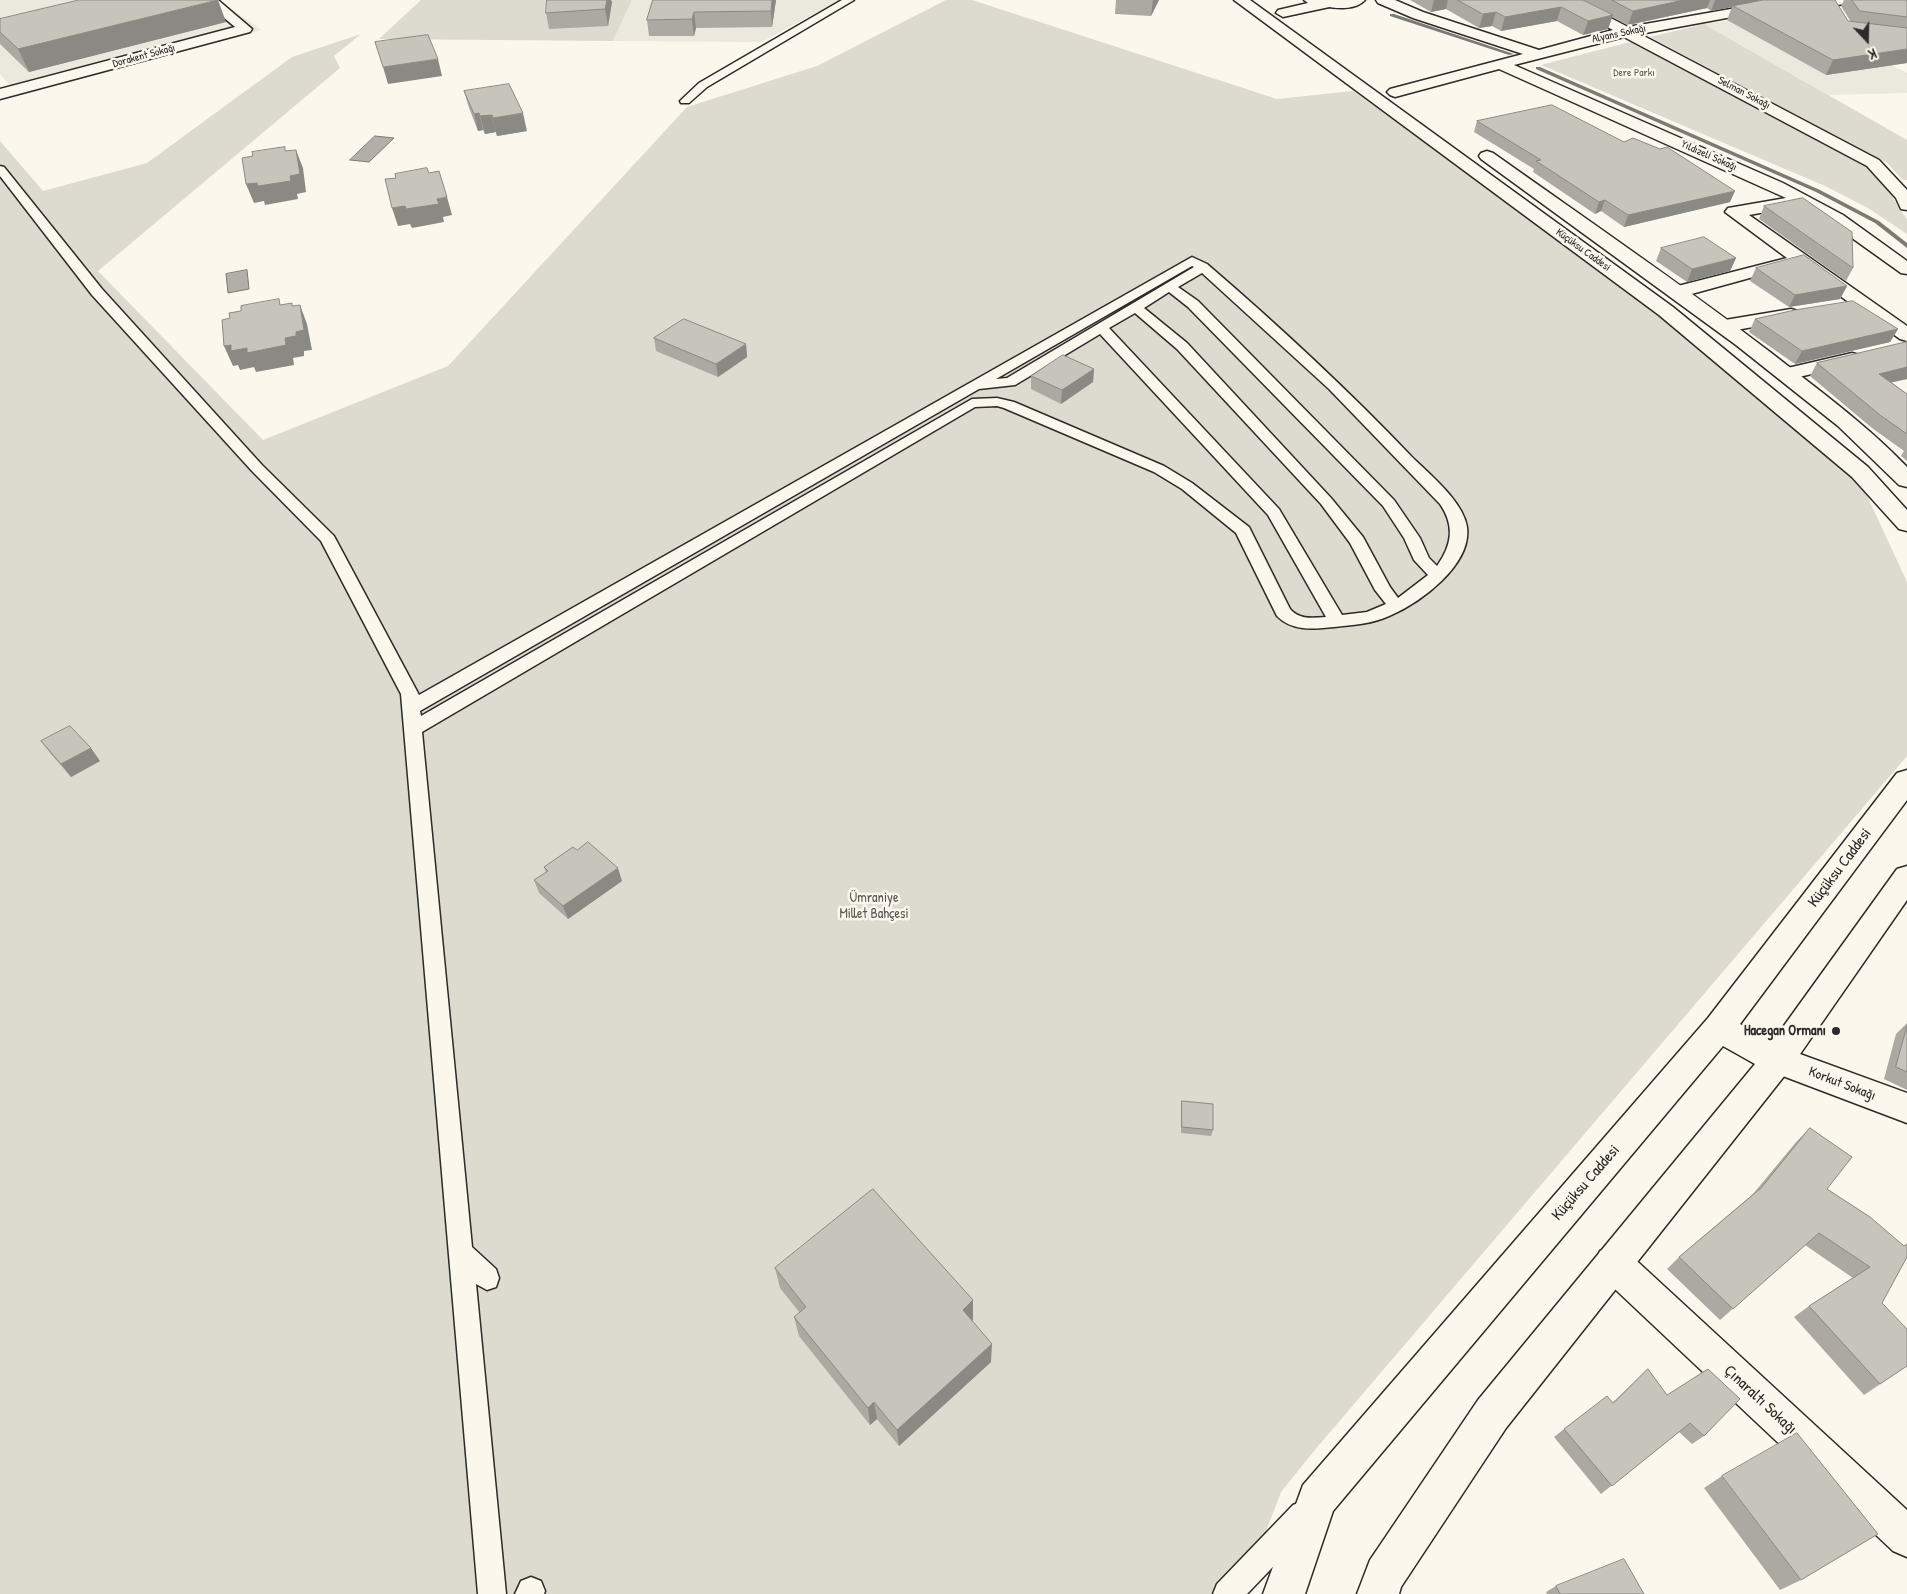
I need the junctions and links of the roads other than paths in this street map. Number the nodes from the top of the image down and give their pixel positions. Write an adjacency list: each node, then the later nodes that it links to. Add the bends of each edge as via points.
1 (210, 0): 20 (street, Dorakent Sokağı, via 245,29)
2 (849, 0): 22 (lane, via 703,85)
3 (1241, 0): 21 (street, Küçüksu Caddesi)
4 (1265, 0): 14 (street)
5 (1310, 0): 12 (street)
6 (1358, 0): 12 (street, via 1347,4)
7 (1383, 0): 17 (street, via 1418,15)
8 (1566, 0): 16 (street, Selman Sokağı)
9 (1745, 0): 13 (street)
10 (1847, 0): 11 (street, Alyans Sokağı)
11 (1830, 2): 13 (street, Alyans Sokağı); 15 (street)
12 (1329, 3): 14 (street)
13 (1759, 8): 16 (street, Alyans Sokağı)
14 (1283, 13): 19 (street)
15 (1839, 17)
16 (1627, 32): 17 (street, Alyans Sokağı); 27 (street, Selman Sokağı, via 1873,163 1904,197)
17 (1538, 54): 18 (street, Alyans Sokağı)
18 (1500, 64): 19 (street, Alyans Sokağı); 26 (street, Yıldızeli Sokağı, via 1750,174)
19 (1396, 92): 21 (street, Alyans Sokağı); 23 (street)
20 (0, 94)
21 (1372, 96): 44 (street, Küçüksu Caddesi, via 1666,311 1860,472)
22 (685, 101)
23 (1412, 103)
24 (1476, 149): 32 (street, Küçüksu Caddesi)
25 (0, 169): 48 (lane, via 97,292 257,468 328,539 410,694)
26 (1803, 201): 28 (street, via 1734,212); 30 (street, Yıldızeli Sokağı, via 1837,219)
27 (1907, 205)
28 (1801, 260): 32 (street); 33 (street)
29 (1203, 267): 31 (lane); 42 (lane, via 1192,261); 45 (lane, via 1262,318 1372,423 1452,508 1459,527 1457,550 1450,563)
30 (1907, 269)
31 (1170, 286): 34 (lane); 45 (lane, via 1193,304 1389,504 1408,530 1422,560)
32 (1677, 292): 37 (street, Küçüksu Caddesi)
33 (1861, 303): 35 (street); 39 (street)
34 (1135, 307): 38 (lane); 46 (lane, via 1182,346 1326,501 1357,541 1383,590)
35 (1832, 308)
36 (1812, 311): 37 (street)
37 (1725, 326): 41 (street, Küçüksu Caddesi)
38 (1101, 328): 42 (lane, via 1010,382); 47 (lane, via 1274,512)
39 (1904, 343)
40 (1870, 355): 41 (street)
41 (1786, 374): 43 (street, Küçüksu Caddesi, via 1892,463)
42 (974, 385): 48 (lane)
43 (1907, 480)
44 (1907, 524)
45 (1437, 575): 46 (lane)
46 (1396, 606): 47 (lane, via 1370,616)
47 (1337, 621): 49 (lane, via 1305,624 1287,616 1244,530 1174,478 1124,453 1009,406 972,403)
48 (411, 708): 49 (lane)
49 (413, 730): 55 (lane)
50 (1907, 780): 52 (street, Küçüksu Caddesi)
51 (1907, 877): 53 (street)
52 (1719, 1028): 53 (street, Korkut Sokağı); 58 (street, Küçüksu Caddesi)
53 (1778, 1060): 54 (street, Korkut Sokağı); 56 (street)
54 (1907, 1108)
55 (461, 1253): 57 (lane); 60 (lane)
56 (1613, 1263): 59 (street, Çınaraltı Sokağı); 63 (street, via 1492,1414 1385,1575)
57 (487, 1278)
58 (1317, 1499): 61 (lane); 62 (street, Küçüksu Caddesi)
59 (1907, 1537)
60 (492, 1594)
61 (1227, 1594)
62 (1284, 1594)
63 (1378, 1594)

